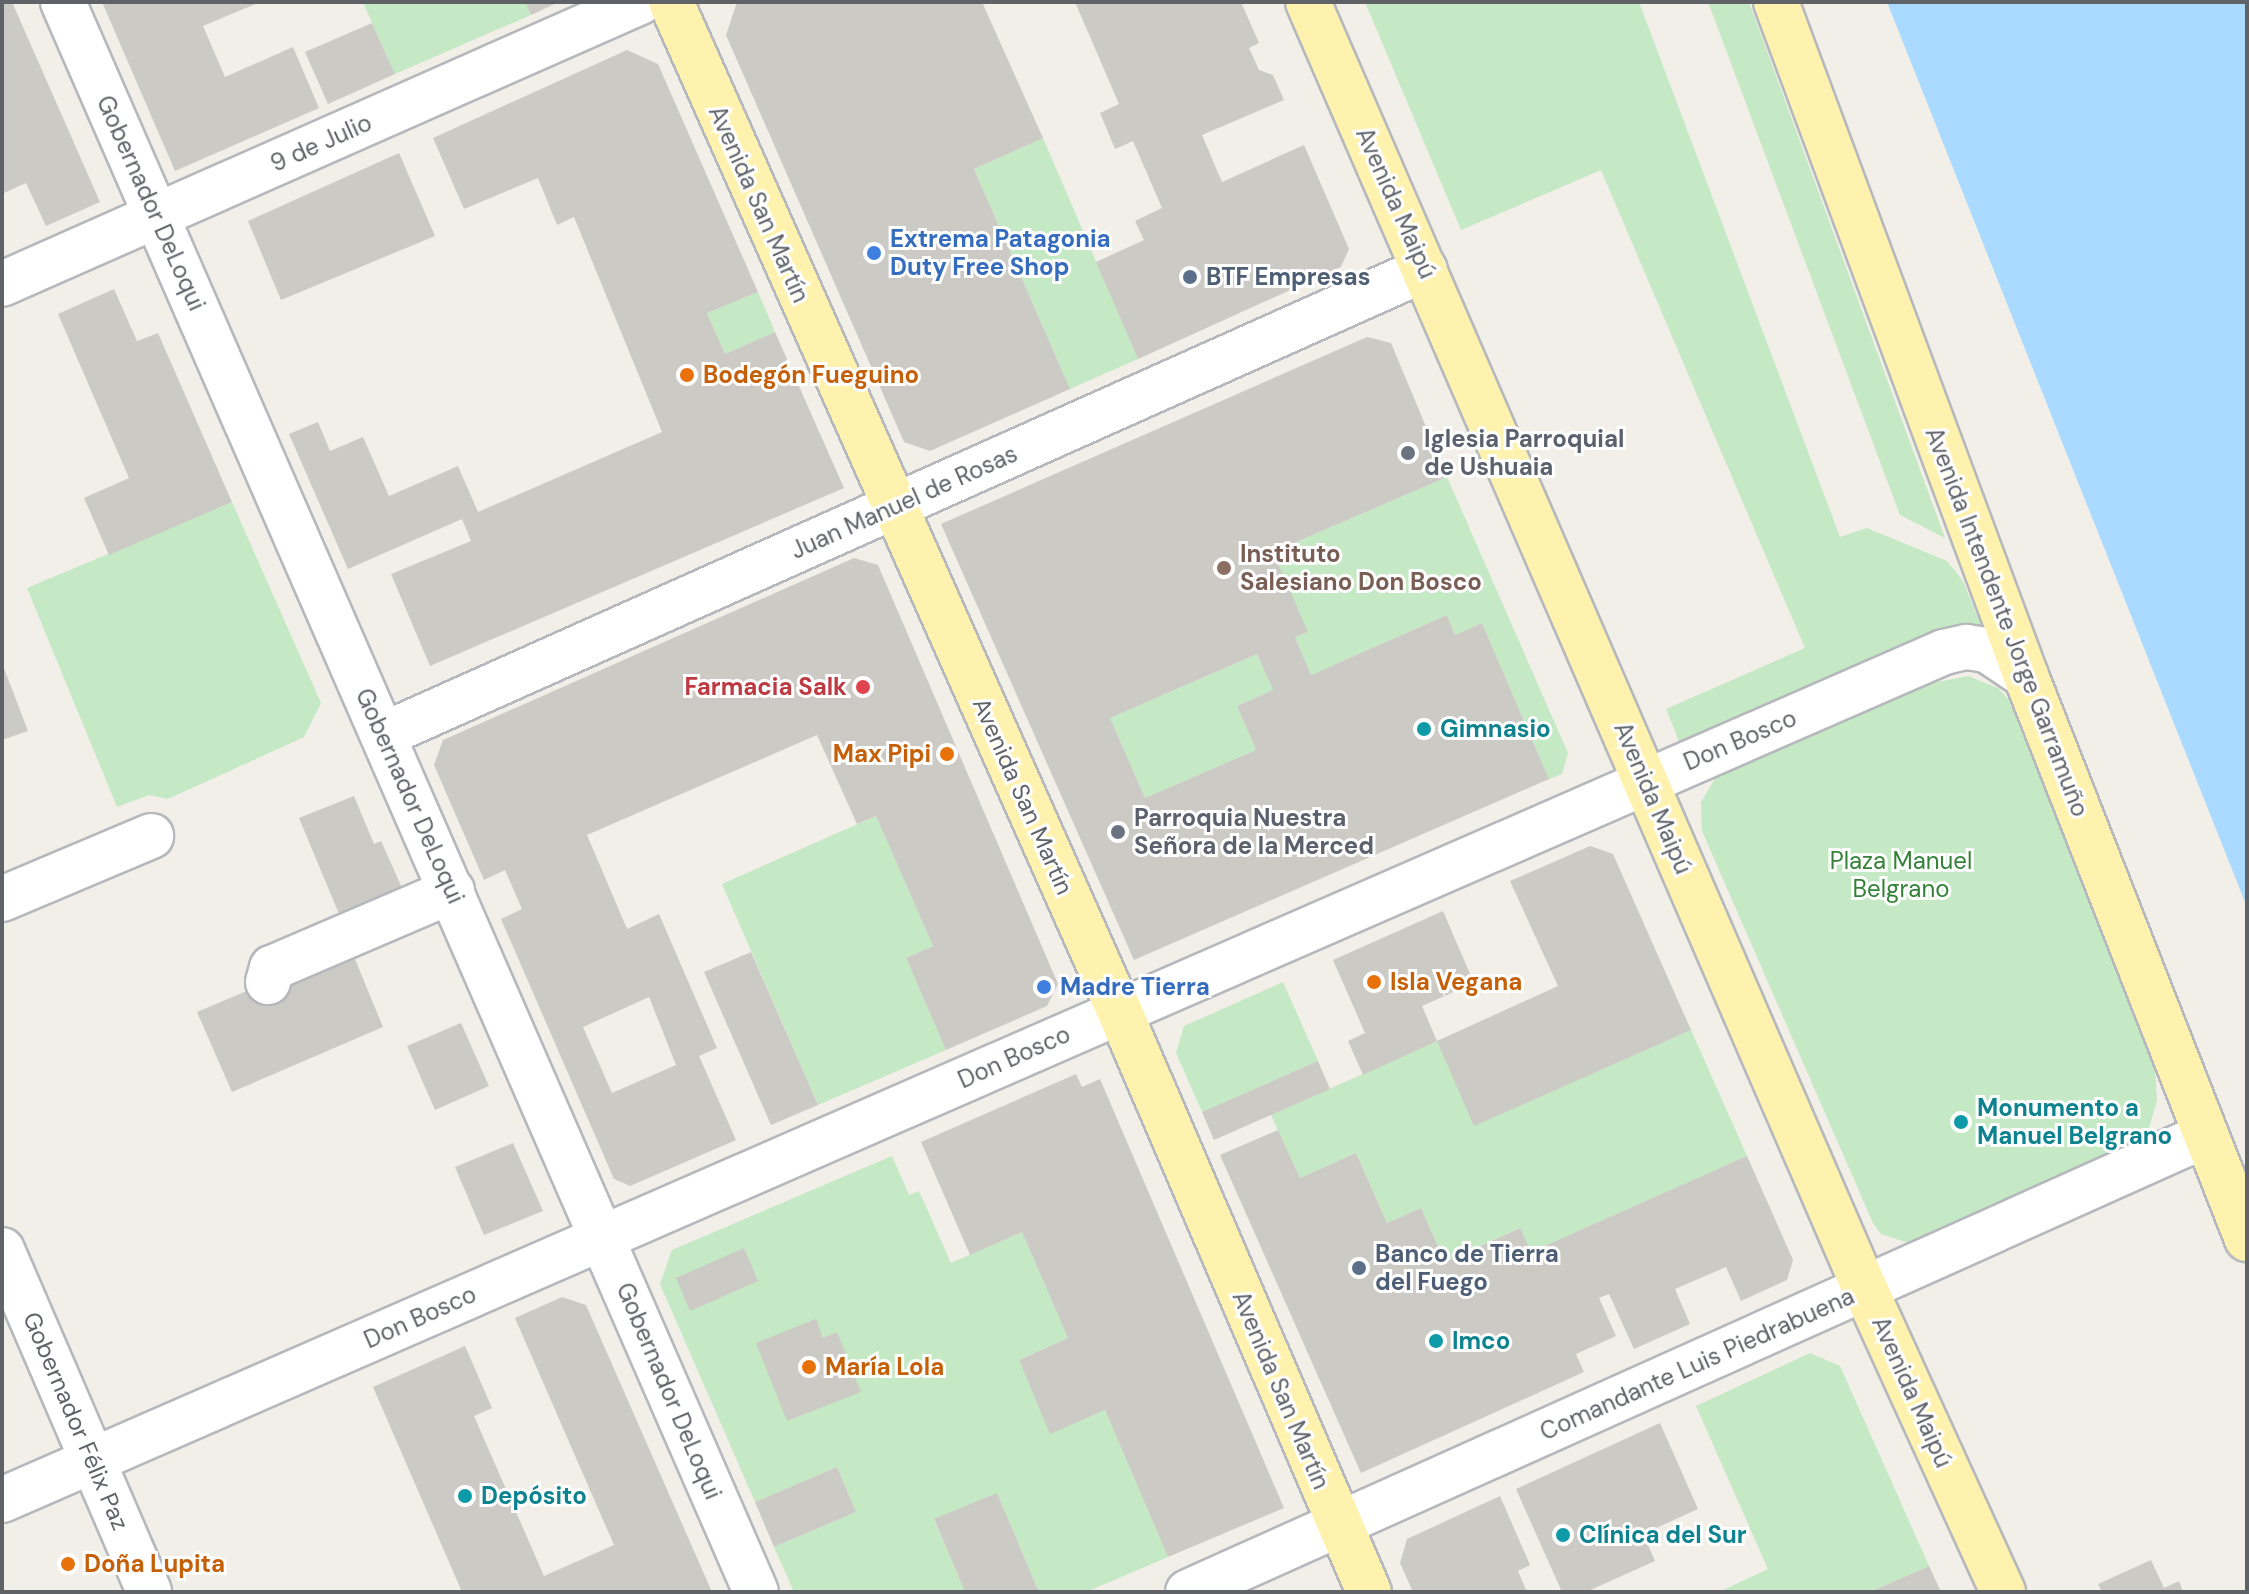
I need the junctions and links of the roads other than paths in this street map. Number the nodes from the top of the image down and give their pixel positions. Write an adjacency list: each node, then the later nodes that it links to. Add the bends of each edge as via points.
1 (63, 2): 6 (street, Gobernador DeLoqui)
2 (640, 2): 6 (street, 9 de Julio)
3 (671, 2): 9 (main road, Avenida San Martín)
4 (1308, 2): 7 (main road, Avenida Maipú)
5 (1776, 2): 10 (main road, Avenida Intendente Jorge Garramuño)
6 (156, 216): 8 (street, 9 de Julio); 11 (street, Gobernador DeLoqui)
7 (1425, 269): 9 (street, Juan Manuel de Rosas); 12 (main road, Avenida Maipú)
8 (2, 284)
9 (893, 507): 11 (street, Juan Manuel de Rosas); 17 (main road, Avenida San Martín)
10 (2026, 676): 12 (street, Don Bosco, via 1987,650 1944,652); 18 (main road, Avenida Intendente Jorge Garramuño)
11 (383, 735): 14 (street, Gobernador DeLoqui)
12 (1645, 781): 17 (street, Don Bosco); 22 (main road, Avenida Maipú)
13 (151, 836): 15 (street)
14 (452, 891): 16 (street, via 272,968); 19 (street, Gobernador DeLoqui)
15 (2, 899)
16 (268, 982)
17 (1119, 1010): 19 (street, Don Bosco); 25 (main road, Avenida San Martín)
18 (2206, 1135): 20 (main road, Avenida Intendente Jorge Garramuño); 22 (street, Comandante Luis Piedrabuena)
19 (603, 1237): 23 (street, Don Bosco); 27 (street, Gobernador DeLoqui)
20 (2247, 1239)
21 (2, 1250): 23 (street, Gobernador Félix Paz)
22 (1865, 1289): 25 (street, Comandante Luis Piedrabuena); 30 (main road, Avenida Maipú)
23 (94, 1460): 24 (street, Don Bosco); 26 (street, Gobernador Félix Paz)
24 (2, 1500)
25 (1338, 1525): 28 (street, Comandante Luis Piedrabuena); 29 (main road, Avenida San Martín)
26 (149, 1592)
27 (756, 1592)
28 (1188, 1592)
29 (1369, 1592)
30 (2003, 1592)

